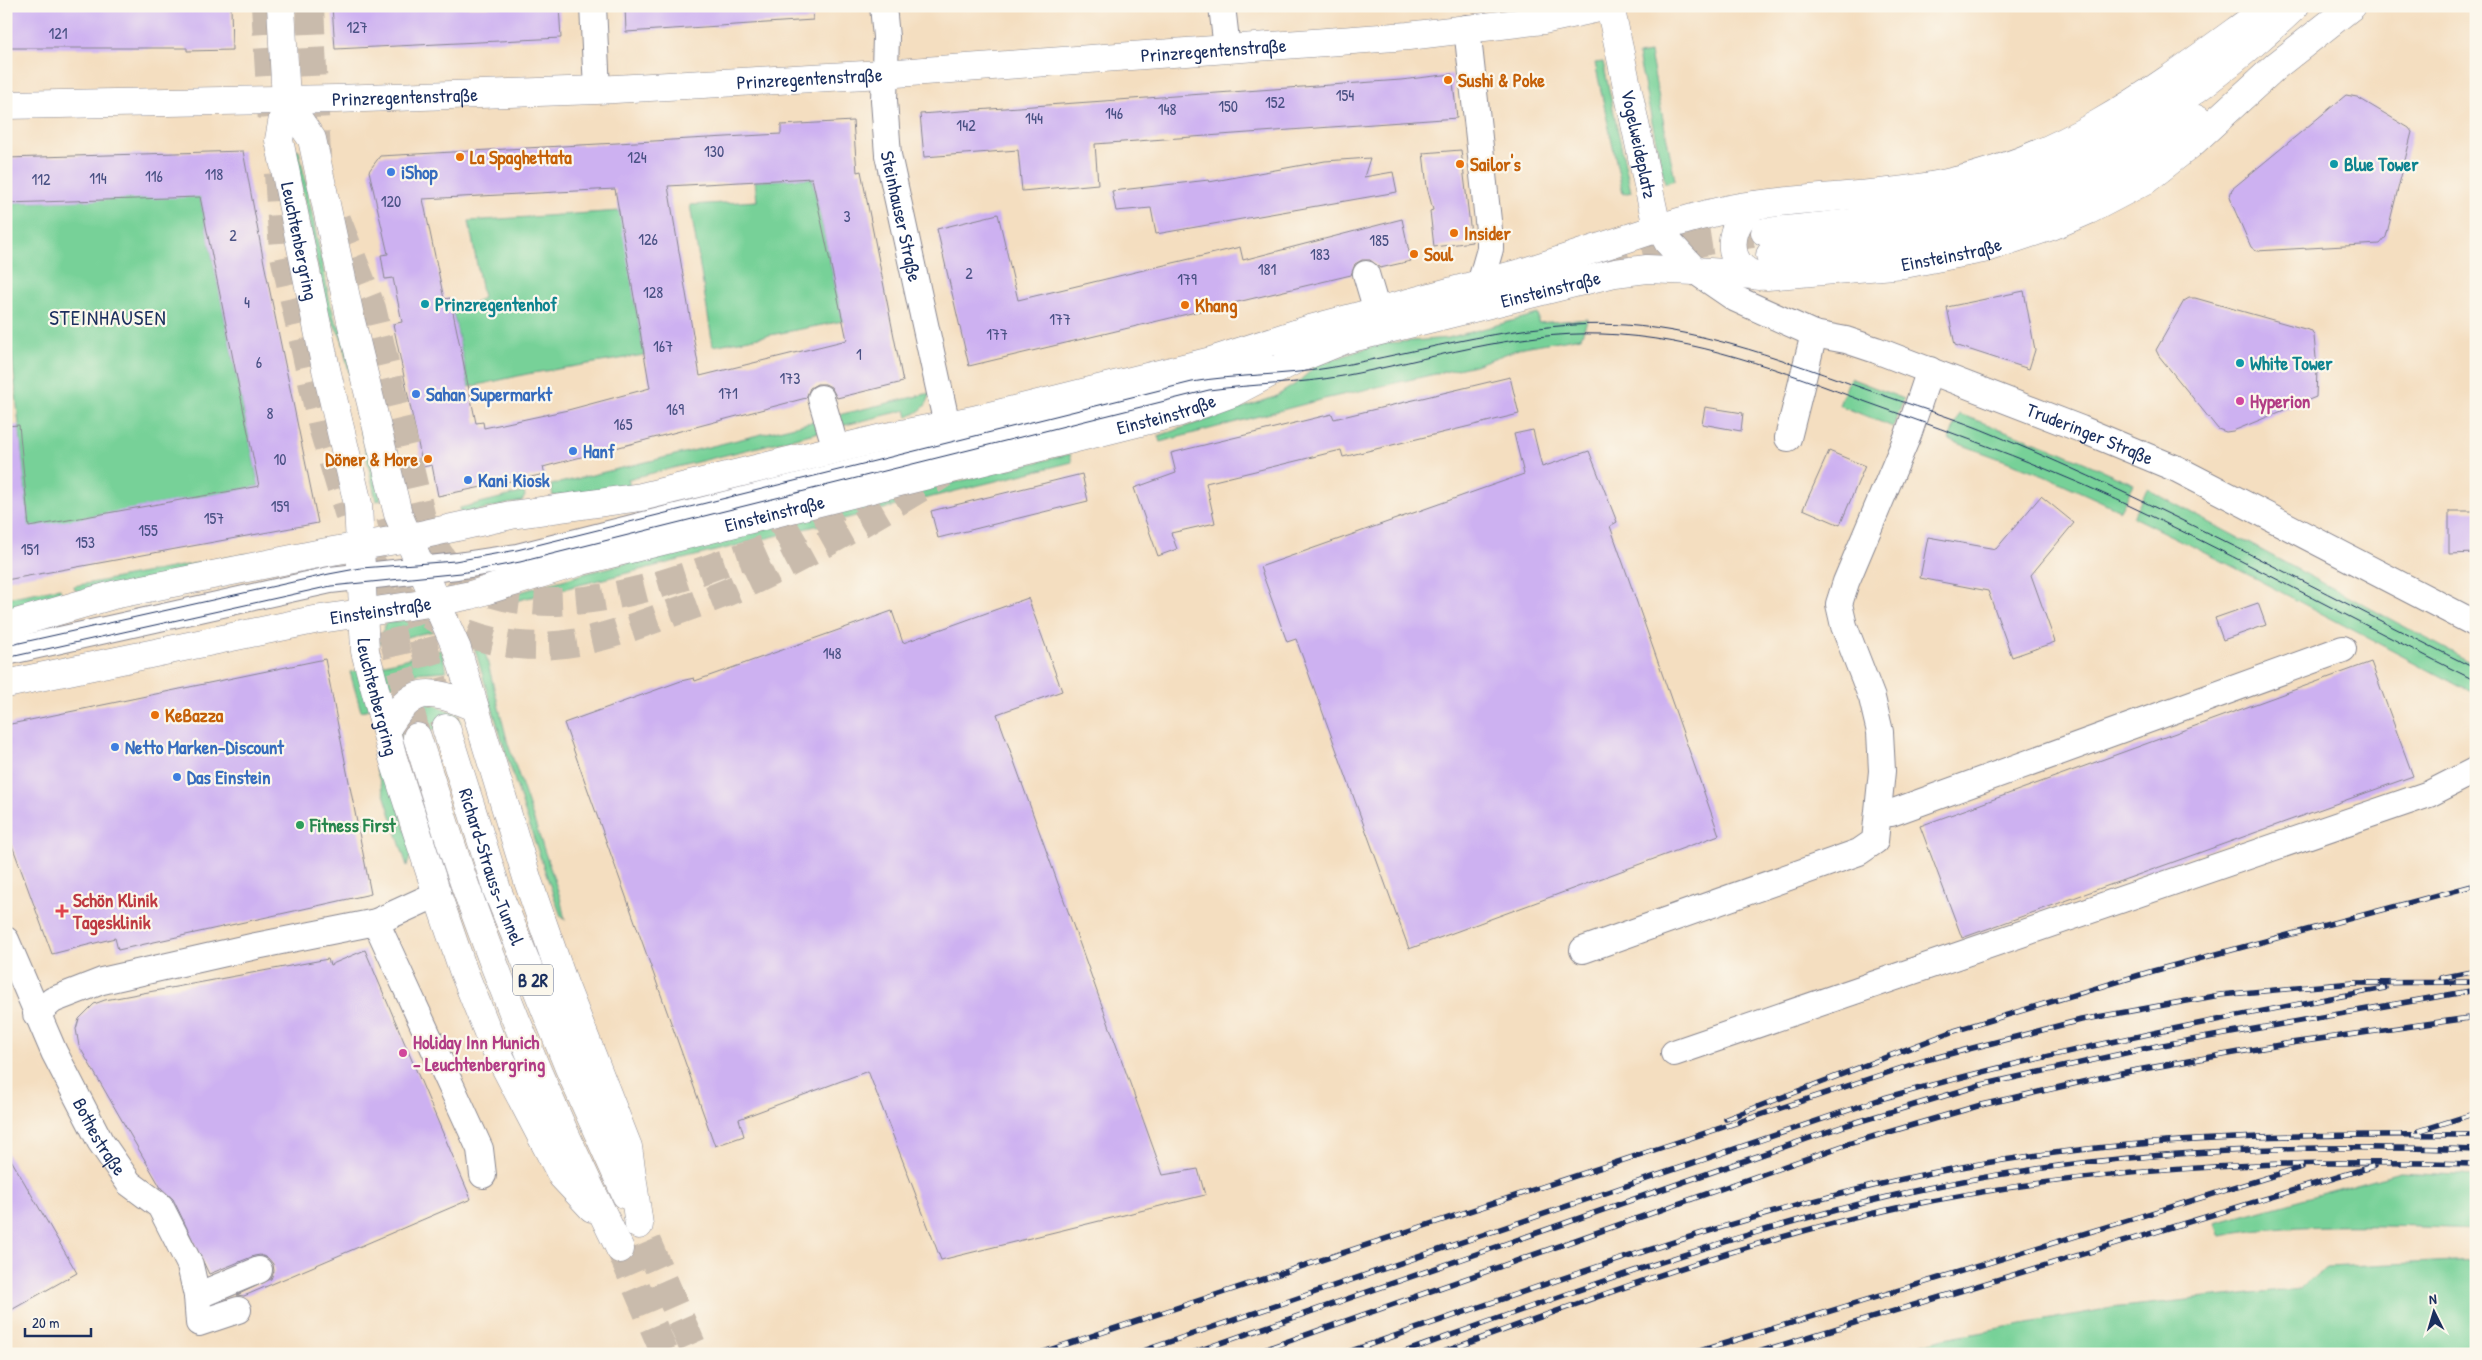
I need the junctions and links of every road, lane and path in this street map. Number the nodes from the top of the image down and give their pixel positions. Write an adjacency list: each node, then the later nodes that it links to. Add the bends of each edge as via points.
1 (281, 6): 13 (main road)
2 (593, 6): 12 (street)
3 (883, 6): 11 (street, Steinhauser Straße, via 886,37)
4 (1222, 6): 10 (street)
5 (1609, 6): 9 (main road, Prinzregentenstraße, via 1543,20); 16 (main road, Vogelweideplatz)
6 (2270, 6): 15 (main road, Einsteinstraße, via 2124,111 2021,160 1950,183 1899,192)
7 (2295, 6): 17 (main road, via 2209,81 2173,107 2120,141 2032,183)
8 (2352, 6): 17 (main road, Einsteinstraße, via 2276,66 2190,145 2146,180 2052,226 1983,249 1928,261 1850,270)
9 (1467, 28): 10 (main road, Prinzregentenstraße, via 1408,36); 20 (street, via 1490,240)
10 (1227, 49): 11 (main road, Prinzregentenstraße)
11 (883, 74): 12 (main road, Prinzregentenstraße); 27 (street, Steinhauser Straße, via 888,155)
12 (597, 90): 13 (main road, Prinzregentenstraße)
13 (286, 100): 14 (main road, Prinzregentenstraße); 32 (main road, Leuchtenbergring, via 312,139 373,415 398,514); 33 (main road, Leuchtenbergring / B 2R, via 279,140 326,370 358,504)
14 (6, 105)
15 (1756, 206): 16 (main road, Einsteinstraße, via 1711,213); 17 (main road, via 1738,222 1733,246 1744,269)
16 (1659, 228): 18 (main road, Vogelweideplatz); 20 (main road, Einsteinstraße)
17 (1764, 254): 18 (main road, Einsteinstraße)
18 (1694, 270): 22 (street, Truderinger Straße, via 1736,299); 23 (main road, Einsteinstraße, via 1640,270 1568,284 1356,336)
19 (1366, 274): 21 (street)
20 (1480, 284): 21 (main road, Einsteinstraße)
21 (1377, 311): 25 (main road, Einsteinstraße)
22 (1814, 334): 24 (street, Truderinger Straße, via 1846,340); 29 (street)
23 (1288, 363): 28 (street); 30 (main road, Einsteinstraße, via 1212,401)
24 (1930, 370): 38 (street, Truderinger Straße, via 2177,469); 48 (street, via 1908,435 1839,604 1844,626 1872,698 1880,732)
25 (1155, 375): 27 (main road, Einsteinstraße); 28 (street)
26 (822, 398): 31 (street)
27 (947, 425): 31 (main road, Einsteinstraße)
28 (1034, 428): 30 (street, via 1055,429); 34 (street, via 517,557)
29 (1788, 438)
30 (1080, 439): 36 (main road, Einsteinstraße, via 582,561 471,595)
31 (836, 449): 32 (main road, Einsteinstraße, via 641,497 537,510)
32 (408, 538): 33 (main road, Einsteinstraße); 34 (main road, Leuchtenbergring)
33 (361, 546): 35 (main road, Leuchtenbergring / B 2R); 39 (main road, Einsteinstraße, via 113,595)
34 (422, 569): 35 (street); 36 (main road, Leuchtenbergring)
35 (362, 575): 37 (main road, Leuchtenbergring / B 2R); 41 (street)
36 (436, 602): 37 (main road, Einsteinstraße); 43 (main road, Leuchtenbergring, via 457,649)
37 (362, 613): 42 (main road, Einsteinstraße, via 314,620); 45 (main road, Leuchtenbergring / B 2R, via 365,651)
38 (2476, 624)
39 (6, 626)
40 (2343, 648): 48 (street, via 1891,813)
41 (6, 652)
42 (6, 684)
43 (474, 707): 45 (main road, via 442,695 424,694 404,704); 57 (main road, Leuchtenbergring, via 564,984 628,1147)
44 (446, 728): 57 (main road, Richard-Strauss-Tunnel / B 2R, via 501,898 569,1068)
45 (386, 730): 49 (main road, Leuchtenbergring / B 2R)
46 (417, 737): 56 (main road, Richard-Strauss-Tunnel / B 2R, via 470,901 501,983)
47 (2476, 770): 54 (street, via 2429,794)
48 (1879, 814): 52 (street, via 1875,841 1858,852)
49 (437, 894): 50 (street); 56 (main road, B 2R, via 491,1040 562,1176)
50 (376, 922): 53 (street, via 102,981 53,1000); 55 (street, via 480,1149)
51 (6, 940): 53 (street, Bothestraße)
52 (1583, 950)
53 (36, 1014): 60 (street, Bothestraße, via 100,1141 129,1182 160,1206 190,1265)
54 (1674, 1053)
55 (483, 1175)
56 (607, 1223): 58 (main road, B 2R)
57 (643, 1233)
58 (620, 1249)
59 (259, 1270): 60 (street)
60 (197, 1296): 61 (street, Bothestraße, via 199,1323)
61 (238, 1310)

